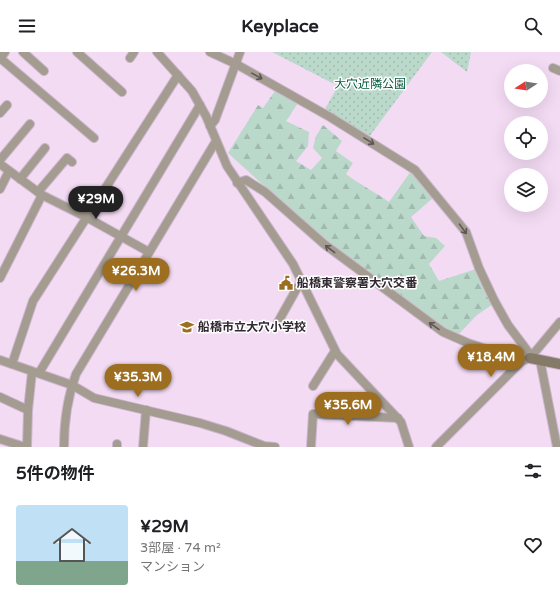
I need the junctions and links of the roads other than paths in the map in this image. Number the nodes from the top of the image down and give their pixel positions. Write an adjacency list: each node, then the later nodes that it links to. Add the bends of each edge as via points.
1 (5, 52): 7 (street)
2 (23, 52): 9 (street)
3 (77, 52): 11 (street)
4 (156, 52): 10 (street)
5 (210, 52): 8 (street)
6 (239, 53): 8 (street)
7 (0, 58): 17 (street)
8 (236, 64): 16 (street, via 215,120); 38 (street, one-way to 38, via 330,117 415,170 466,232 494,300)
9 (44, 72)
10 (178, 75): 13 (street); 28 (street)
11 (122, 92)
12 (7, 105): 14 (street)
13 (200, 105): 16 (street); 29 (street)
14 (0, 113)
15 (30, 124): 20 (street)
16 (210, 126): 18 (street)
17 (94, 138)
18 (216, 141): 25 (street); 30 (street)
19 (45, 148): 24 (street)
20 (0, 160)
21 (72, 162): 27 (street, via 67,158)
22 (0, 164): 23 (street)
23 (9, 171): 24 (street); 26 (street)
24 (20, 179): 27 (street)
25 (237, 183): 33 (street, via 293,264); 38 (street, one-way to 25, via 468,343 443,332 324,244 266,192 246,180)
26 (0, 189)
27 (40, 194): 28 (street); 31 (street)
28 (86, 217): 29 (street); 39 (street, via 33,301)
29 (120, 236): 30 (street); 41 (street)
30 (149, 252): 42 (street, via 85,358)
31 (3, 266): 32 (street)
32 (0, 278)
33 (301, 281): 34 (street); 36 (street)
34 (278, 322)
35 (560, 322): 38 (street)
36 (335, 351): 43 (street); 47 (street)
37 (0, 360): 39 (street)
38 (531, 360): 40 (street); 56 (street); 57 (street)
39 (12, 364): 41 (street)
40 (560, 364)
41 (36, 372): 42 (street); 45 (street)
42 (72, 385): 46 (street, via 94,398); 51 (street)
43 (313, 386)
44 (0, 397): 45 (street)
45 (28, 410): 50 (street)
46 (146, 410): 49 (street, via 213,427); 52 (street)
47 (398, 418): 54 (street, via 313,414); 55 (street)
48 (0, 439): 50 (street)
49 (254, 445): 53 (street)
50 (26, 447)
51 (64, 447)
52 (143, 447)
53 (275, 447)
54 (311, 447)
55 (409, 447)
56 (436, 447)
57 (557, 447)

